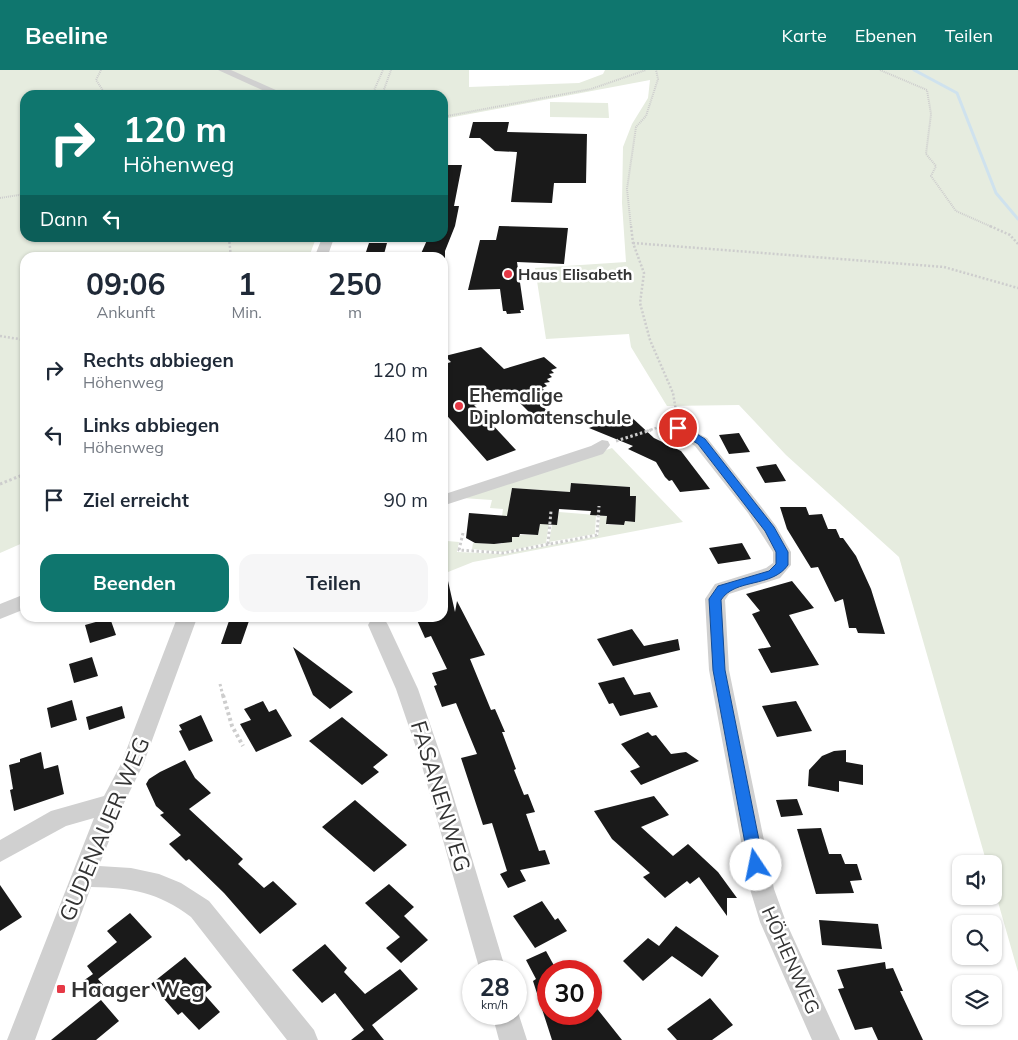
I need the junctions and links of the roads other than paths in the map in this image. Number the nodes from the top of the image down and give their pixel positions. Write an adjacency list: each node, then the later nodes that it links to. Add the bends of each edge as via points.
1 (223, 70): 2 (street)
2 (270, 90)
3 (678, 428): 18 (street, HÖHENWEG, via 701,442 770,530 782,552 782,565 773,573 722,589 715,599 716,649 762,889 773,922)
4 (602, 445): 5 (street, via 597,450)
5 (448, 499)
6 (20, 603): 7 (street)
7 (0, 612)
8 (186, 622): 10 (street, GUDENAUER WEG, via 132,765)
9 (378, 625): 13 (street, FASANENWEG, via 407,688 431,759)
10 (112, 804): 11 (street, via 58,818); 12 (street, GUDENAUER WEG)
11 (0, 852)
12 (83, 876): 15 (street, GUDENAUER WEG); 16 (street, via 135,878 170,888 186,897 200,909)
13 (490, 960)
14 (509, 1025): 17 (street)
15 (21, 1040)
16 (304, 1040)
17 (513, 1040)
18 (826, 1040)

